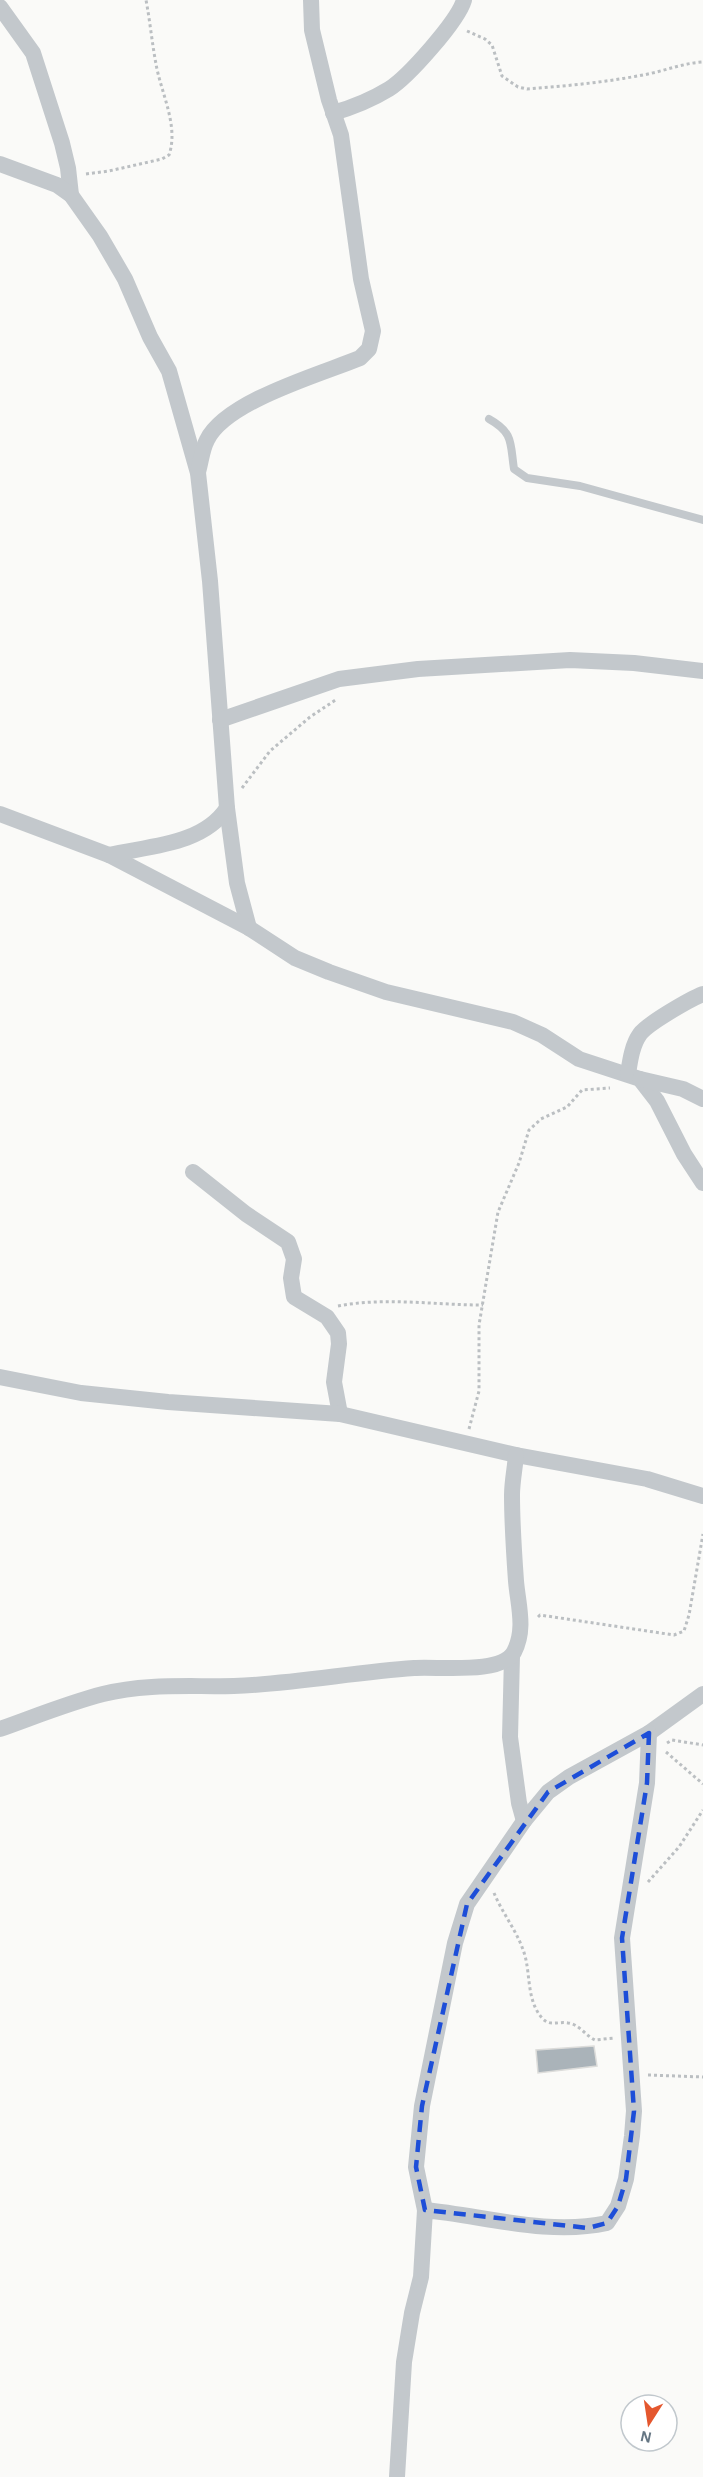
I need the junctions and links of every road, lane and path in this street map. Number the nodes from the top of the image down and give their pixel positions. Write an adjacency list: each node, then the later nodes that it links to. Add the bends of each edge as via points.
1 (146, 0): 9 (path, via 171,129 169,155 145,164)
2 (311, 0): 7 (street, via 312,30)
3 (464, 0): 5 (street)
4 (0, 7): 9 (street, via 33,53)
5 (451, 26): 6 (path, via 485,39 492,45 502,76 527,89 605,81); 7 (street, via 392,87 360,105)
6 (703, 62)
7 (333, 113): 12 (street, via 373,331 369,349 360,358 258,399 228,417 206,441)
8 (0, 164): 10 (street, via 57,185)
9 (69, 176): 10 (street)
10 (71, 195): 12 (street, via 125,279 170,371)
11 (489, 419): 13 (lane, via 508,432 514,469 520,475 580,486)
12 (198, 473): 16 (street)
13 (703, 520)
14 (703, 671): 16 (street, via 570,660 418,669 339,679)
15 (337, 699): 17 (path, via 270,751)
16 (220, 720): 17 (street)
17 (227, 808): 19 (street, via 221,817 172,842); 20 (street, via 237,883)
18 (0, 814): 19 (street)
19 (109, 855): 20 (street)
20 (249, 928): 22 (street, via 295,958 329,972 386,992 513,1022 579,1059)
21 (703, 994): 22 (street, via 640,1032 632,1051)
22 (634, 1077): 23 (street, via 683,1089); 25 (street, via 657,1101); 26 (path, via 598,1090 582,1090 567,1107 541,1119 529,1130 498,1212)
23 (703, 1099)
24 (193, 1172): 27 (street, via 288,1242 294,1259 294,1297)
25 (703, 1183)
26 (483, 1305): 27 (path, via 356,1303); 30 (path, via 477,1351 479,1390)
27 (317, 1311): 29 (street, via 334,1324 338,1333 334,1382)
28 (0, 1377): 29 (street, via 102,1395)
29 (340, 1414): 30 (street)
30 (464, 1442): 31 (street)
31 (516, 1455): 32 (street, via 647,1479); 34 (street, via 512,1493)
32 (703, 1496)
33 (703, 1534): 34 (path, via 684,1631 674,1635 540,1615)
34 (522, 1628): 35 (street)
35 (512, 1656): 37 (street, via 499,1664 463,1668 414,1668 234,1686 133,1688 103,1694); 42 (street, via 510,1737)
36 (703, 1694): 38 (street)
37 (0, 1729)
38 (649, 1733): 42 (street, via 555,1787); 44 (street, via 647,1783)
39 (703, 1745): 40 (path, via 672,1740 659,1746)
40 (703, 1784)
41 (703, 1810): 44 (path, via 664,1866)
42 (524, 1821): 43 (street)
43 (488, 1873): 45 (path, via 500,1909 526,1958 531,1992 542,2018 551,2024 574,2025 595,2040); 48 (street, via 467,1904 455,1943 429,2069 416,2167)
44 (629, 1897): 45 (street, via 622,1938)
45 (628, 2037): 46 (street)
46 (630, 2075): 47 (path); 48 (street, via 634,2111 626,2179 618,2206 607,2223 588,2228 522,2224)
47 (703, 2077)
48 (425, 2210): 49 (street, via 421,2277 404,2362)
49 (397, 2477)

